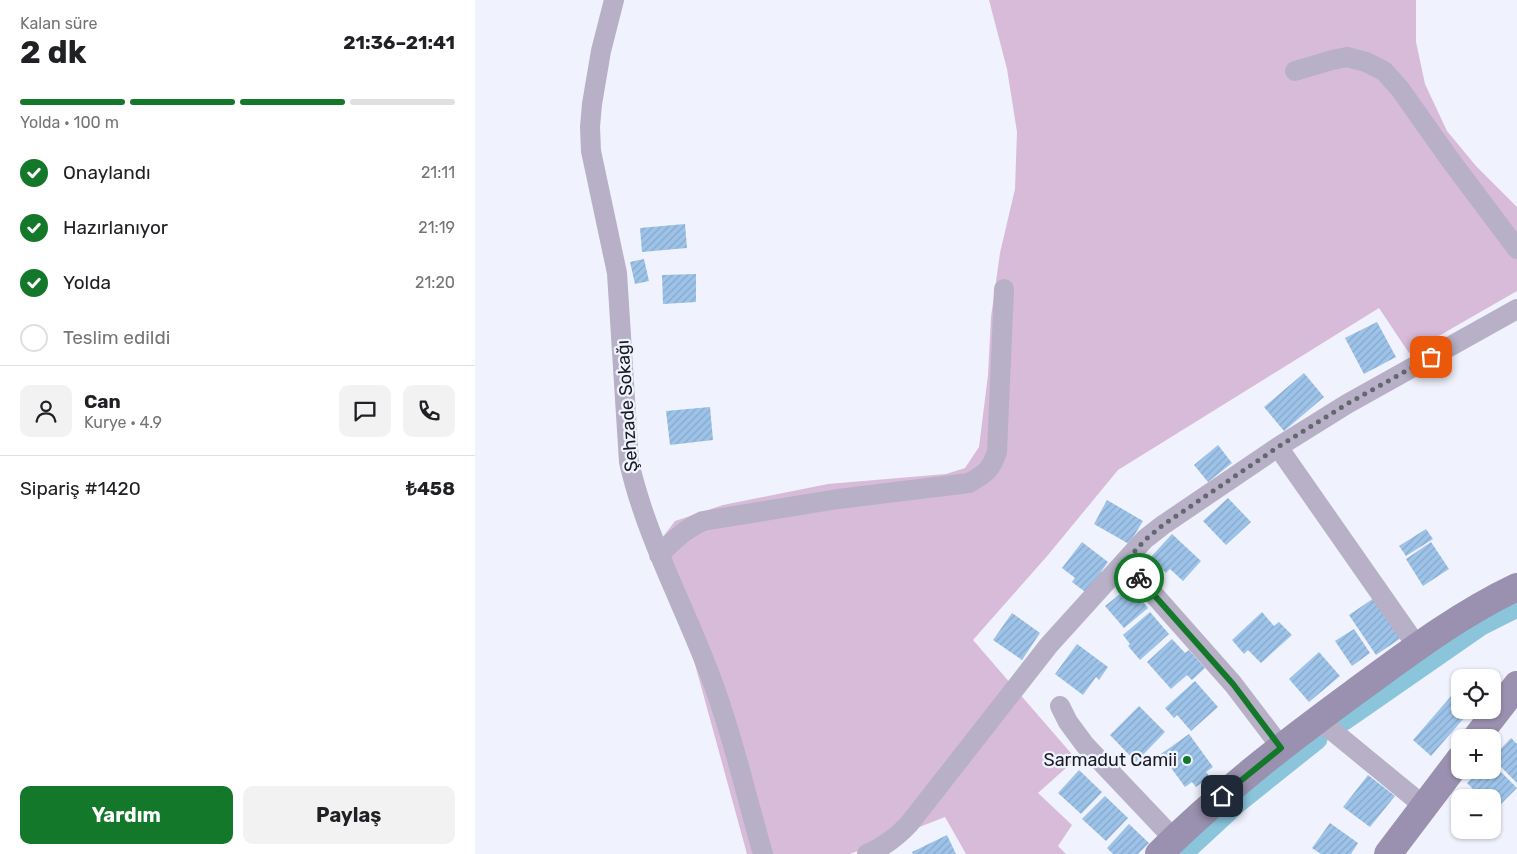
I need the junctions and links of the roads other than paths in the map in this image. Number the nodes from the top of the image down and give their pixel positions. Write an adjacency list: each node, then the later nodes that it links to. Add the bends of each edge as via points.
1 (614, 0): 7 (street, Şehzade Sokağı, via 592,104 591,151 617,273 629,462 644,518)
2 (1295, 71): 3 (street, via 1347,57 1384,70)
3 (1517, 249)
4 (1004, 289): 7 (street, via 997,452 993,464 983,475 969,483 703,521 689,527)
5 (1517, 309): 6 (street, via 1347,404)
6 (1278, 447): 8 (street, via 1163,525); 10 (street)
7 (659, 555): 19 (street, Şehzade Sokağı, via 711,676)
8 (1125, 562): 15 (street, via 1233,684); 20 (street, via 1049,645 909,824 887,843)
9 (1517, 586): 10 (street, via 1476,607)
10 (1417, 646): 13 (street)
11 (1517, 685): 14 (street)
12 (1061, 706): 18 (street, via 1085,745)
13 (1318, 720): 15 (street); 17 (street)
14 (1483, 729)
15 (1281, 748): 18 (street, via 1208,808)
16 (1451, 771): 17 (street)
17 (1424, 806): 21 (street)
18 (1167, 847)
19 (763, 854)
20 (867, 854)
21 (1388, 854)

